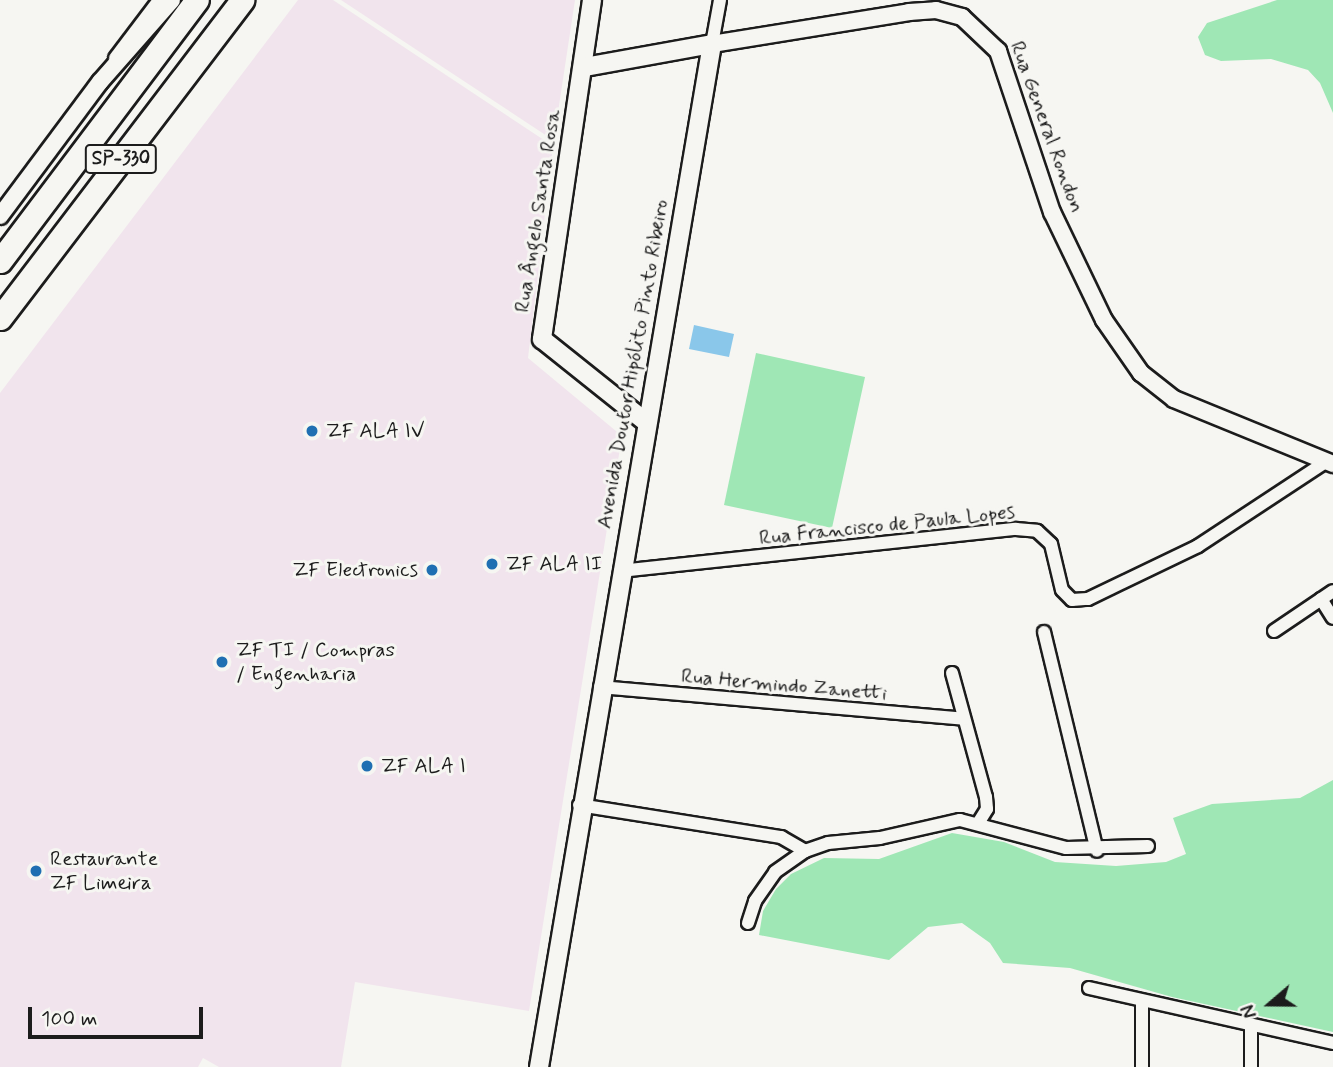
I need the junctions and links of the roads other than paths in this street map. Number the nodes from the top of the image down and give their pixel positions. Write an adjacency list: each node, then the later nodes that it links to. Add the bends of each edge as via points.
1 (159, 0): 9 (street, via 125,41)
2 (172, 0): 9 (street)
3 (197, 0): 11 (highway, SP-330)
4 (242, 0): 12 (highway, SP-330)
5 (593, 0): 8 (main road, Rua Ângelo Santa Rosa)
6 (720, 0): 7 (street, Avenida Doutor Hipólito Pinto Ribeiro)
7 (712, 44): 8 (main road, Rua General Rondon); 15 (main road, Avenida Doutor Hipólito Pinto Ribeiro); 16 (street, Rua General Rondon, via 909,12 936,10 962,17 998,51 1052,212 1104,320 1141,373 1174,398)
8 (584, 67): 15 (main road, Rua Ângelo Santa Rosa, via 542,339)
9 (100, 82): 10 (street)
10 (0, 216)
11 (0, 261)
12 (33, 274): 13 (highway, SP-330); 14 (highway)
13 (0, 318)
14 (0, 330)
15 (646, 422): 17 (main road, Avenida Doutor Hipólito Pinto Ribeiro)
16 (1330, 463): 17 (street, Rua Francisco de Paula Lopes, via 1198,546 1088,599 1072,600 1062,590 1051,544 1037,531 1016,529)
17 (620, 571): 24 (main road, Avenida Doutor Hipólito Pinto Ribeiro)
18 (1333, 591): 19 (street)
19 (1321, 599): 20 (street); 22 (street)
20 (1333, 618)
21 (1044, 632): 29 (street)
22 (1274, 632)
23 (952, 673): 25 (street)
24 (600, 687): 25 (street, Rua Hermindo Zanetti); 26 (main road, Avenida Doutor Hipólito Pinto Ribeiro)
25 (964, 719): 27 (street, via 986,797 987,809)
26 (579, 805): 30 (street, via 781,837); 36 (main road, Avenida Doutor Hipólito Pinto Ribeiro)
27 (979, 822): 29 (street, via 1052,845); 30 (street, via 940,821 893,836 828,843)
28 (1148, 846): 29 (street)
29 (1097, 850)
30 (805, 851): 31 (street, via 767,881)
31 (748, 923)
32 (1089, 988): 33 (street)
33 (1142, 1002): 34 (street); 37 (street)
34 (1251, 1026): 35 (street); 38 (street)
35 (1333, 1043)
36 (539, 1067)
37 (1142, 1067)
38 (1251, 1067)

